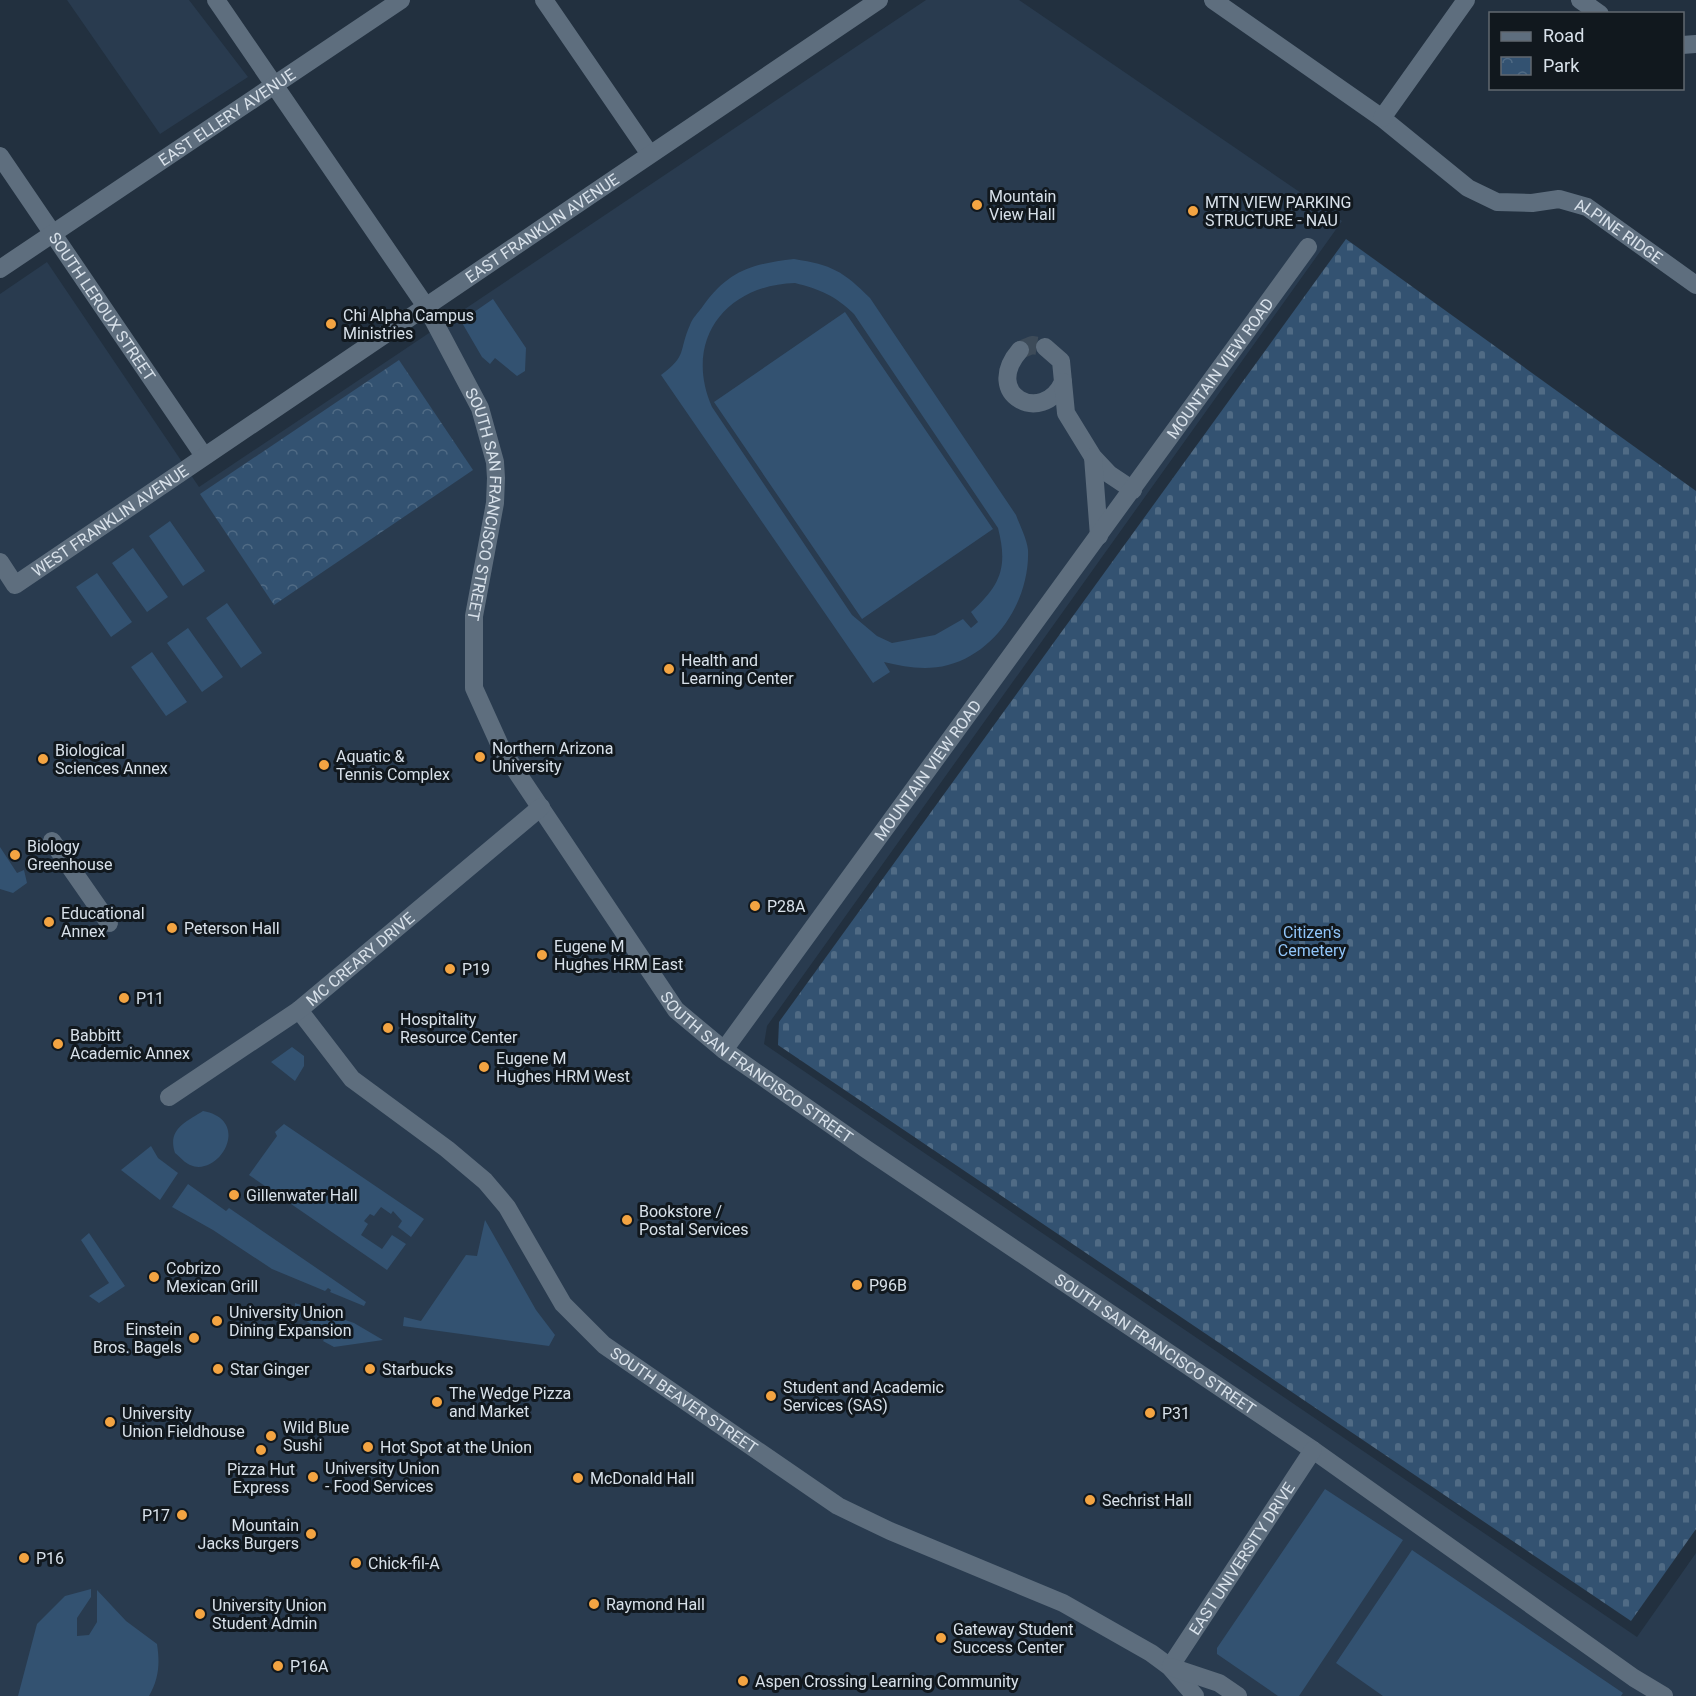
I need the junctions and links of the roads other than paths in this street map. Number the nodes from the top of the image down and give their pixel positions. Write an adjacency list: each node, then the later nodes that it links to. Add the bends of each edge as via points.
1 (216, 0): 9 (street, SOUTH SAN FRANCISCO STREET)
2 (401, 0): 9 (street, EAST ELLERY AVENUE)
3 (544, 0): 11 (street)
4 (1213, 0): 10 (street, ALPINE RIDGE)
5 (1466, 0): 10 (street)
6 (1580, 0): 8 (street)
7 (873, 2): 11 (street, EAST FRANKLIN AVENUE)
8 (1597, 12)
9 (273, 85): 13 (street, EAST ELLERY AVENUE); 17 (street, SOUTH SAN FRANCISCO STREET)
10 (1382, 118): 16 (street, ALPINE RIDGE, via 1468,188 1497,202 1559,199 1587,207)
11 (649, 153): 17 (street, EAST FRANKLIN AVENUE)
12 (0, 156): 13 (street, SOUTH LEROUX STREET)
13 (53, 234): 15 (street, EAST ELLERY AVENUE); 23 (street, SOUTH LEROUX STREET)
14 (1308, 247): 25 (street, MOUNTAIN VIEW ROAD)
15 (0, 268)
16 (1696, 285)
17 (426, 308): 23 (street, EAST FRANKLIN AVENUE); 28 (street, SOUTH SAN FRANCISCO STREET, via 480,408 495,462 495,502 474,616 474,688 502,750)
18 (1045, 347): 20 (street, via 1061,361)
19 (1020, 350): 21 (street, via 1008,363 1007,383 1018,399)
20 (1063, 382): 21 (street, via 1052,398); 22 (street)
21 (1037, 404): 22 (street)
22 (1066, 413): 24 (street)
23 (204, 456): 27 (street, WEST FRANKLIN AVENUE, via 15,585)
24 (1093, 457): 25 (street); 26 (street)
25 (1133, 490): 26 (street, MOUNTAIN VIEW ROAD)
26 (1099, 536): 32 (street, MOUNTAIN VIEW ROAD)
27 (0, 562)
28 (541, 807): 31 (street, MC CREARY DRIVE); 32 (street, SOUTH SAN FRANCISCO STREET, via 676,1010)
29 (52, 841): 30 (street)
30 (109, 922)
31 (299, 1010): 33 (street, MC CREARY DRIVE); 35 (street, SOUTH BEAVER STREET, via 352,1079 485,1180 513,1216 563,1304 604,1345 838,1506 1063,1603)
32 (724, 1050): 34 (street, SOUTH SAN FRANCISCO STREET)
33 (169, 1097)
34 (1313, 1450): 35 (street, EAST UNIVERSITY DRIVE); 38 (street, SOUTH SAN FRANCISCO STREET)
35 (1170, 1667): 36 (street); 37 (street, via 1219,1683)
36 (1195, 1696)
37 (1238, 1696)
38 (1664, 1696)

